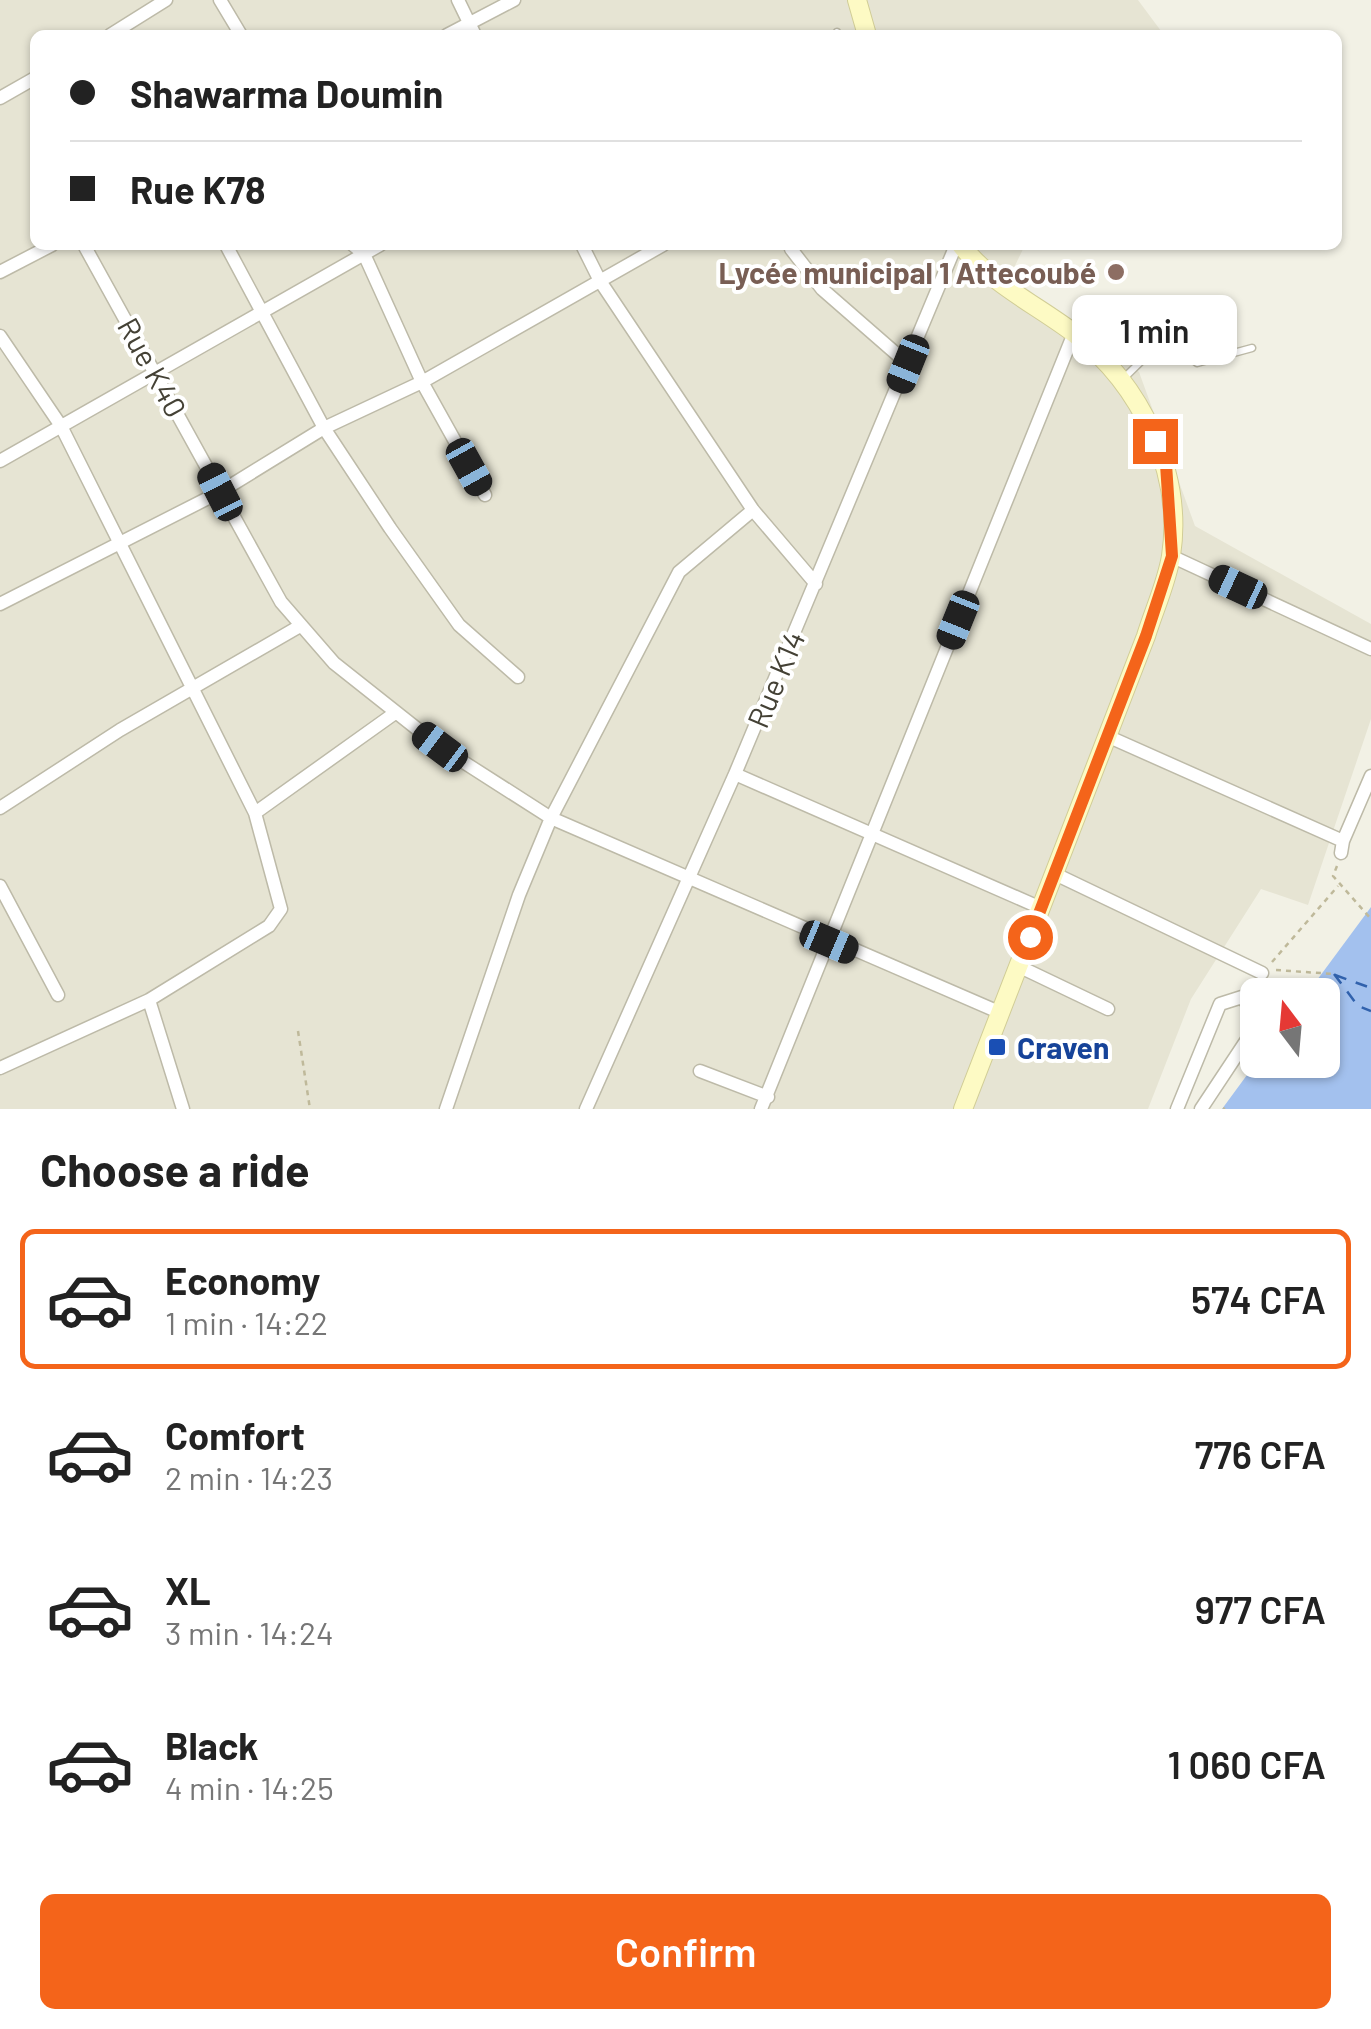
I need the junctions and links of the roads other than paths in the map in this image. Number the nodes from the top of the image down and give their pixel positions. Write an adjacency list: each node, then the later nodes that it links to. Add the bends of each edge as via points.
1 (166, 0): 7 (street)
2 (220, 0): 8 (street)
3 (458, 0): 6 (street)
4 (514, 0): 6 (street)
5 (857, 0): 9 (street)
6 (472, 29)
7 (118, 30)
8 (238, 30)
9 (866, 30)
10 (30, 81): 11 (street)
11 (0, 98)
12 (42, 250): 21 (street)
13 (87, 250): 28 (street, Rue K40)
14 (229, 250): 23 (street)
15 (359, 250): 23 (street); 30 (street)
16 (584, 250): 22 (street)
17 (654, 250): 22 (street)
18 (792, 250): 27 (street, via 822,289)
19 (956, 250): 27 (street, Rue K14)
20 (964, 250): 24 (street)
21 (0, 272)
22 (600, 281): 30 (street); 36 (street)
23 (265, 313): 28 (street); 32 (street)
24 (1074, 333): 29 (street); 52 (street)
25 (0, 336): 31 (street)
26 (1252, 348): 29 (lane, via 1197,364 1165,338)
27 (908, 364): 39 (street, Rue K14)
28 (158, 372): 31 (street); 34 (street, Rue K40)
29 (1122, 379): 38 (street, via 1166,464)
30 (422, 382): 32 (street); 35 (street)
31 (61, 426): 33 (street); 37 (street)
32 (324, 428): 34 (street); 43 (street, via 460,625)
33 (0, 461)
34 (220, 492): 37 (street); 41 (street, Rue K40)
35 (485, 495)
36 (753, 510): 39 (street); 51 (street, via 679,572)
37 (120, 543): 40 (street); 44 (street)
38 (1172, 556): 42 (street); 46 (street)
39 (816, 584): 47 (street, Rue K14)
40 (0, 604)
41 (300, 626): 44 (street); 45 (street, Rue K40)
42 (1371, 649)
43 (518, 676)
44 (194, 687): 49 (street); 50 (street)
45 (395, 713): 50 (street); 51 (street, Rue K40)
46 (1107, 736): 48 (street, via 1342,847); 53 (street)
47 (734, 774): 52 (street); 54 (street, Rue K14)
48 (1371, 776)
49 (0, 808)
50 (255, 813): 61 (street, via 281,909 245,945)
51 (552, 818): 54 (street, Rue K40); 68 (street, via 518,895)
52 (871, 836): 56 (street); 57 (street)
53 (1052, 873): 56 (street); 59 (street)
54 (687, 878): 57 (street, Rue K40); 69 (street, Rue K14)
55 (0, 886): 60 (street)
56 (1041, 908): 58 (street)
57 (829, 942): 63 (street, Rue K40); 66 (street)
58 (1018, 966): 62 (street); 63 (street)
59 (1262, 973)
60 (58, 995)
61 (148, 1000): 64 (street); 67 (street)
62 (1108, 1009)
63 (1001, 1013): 70 (street)
64 (0, 1068)
65 (700, 1071): 66 (street)
66 (764, 1103)
67 (182, 1109)
68 (446, 1109)
69 (586, 1109)
70 (963, 1109)
71 (1178, 1109): 72 (street, via 1210,1020 1220,1004 1242,997 1252,1009 1250,1035)
72 (1201, 1109)

